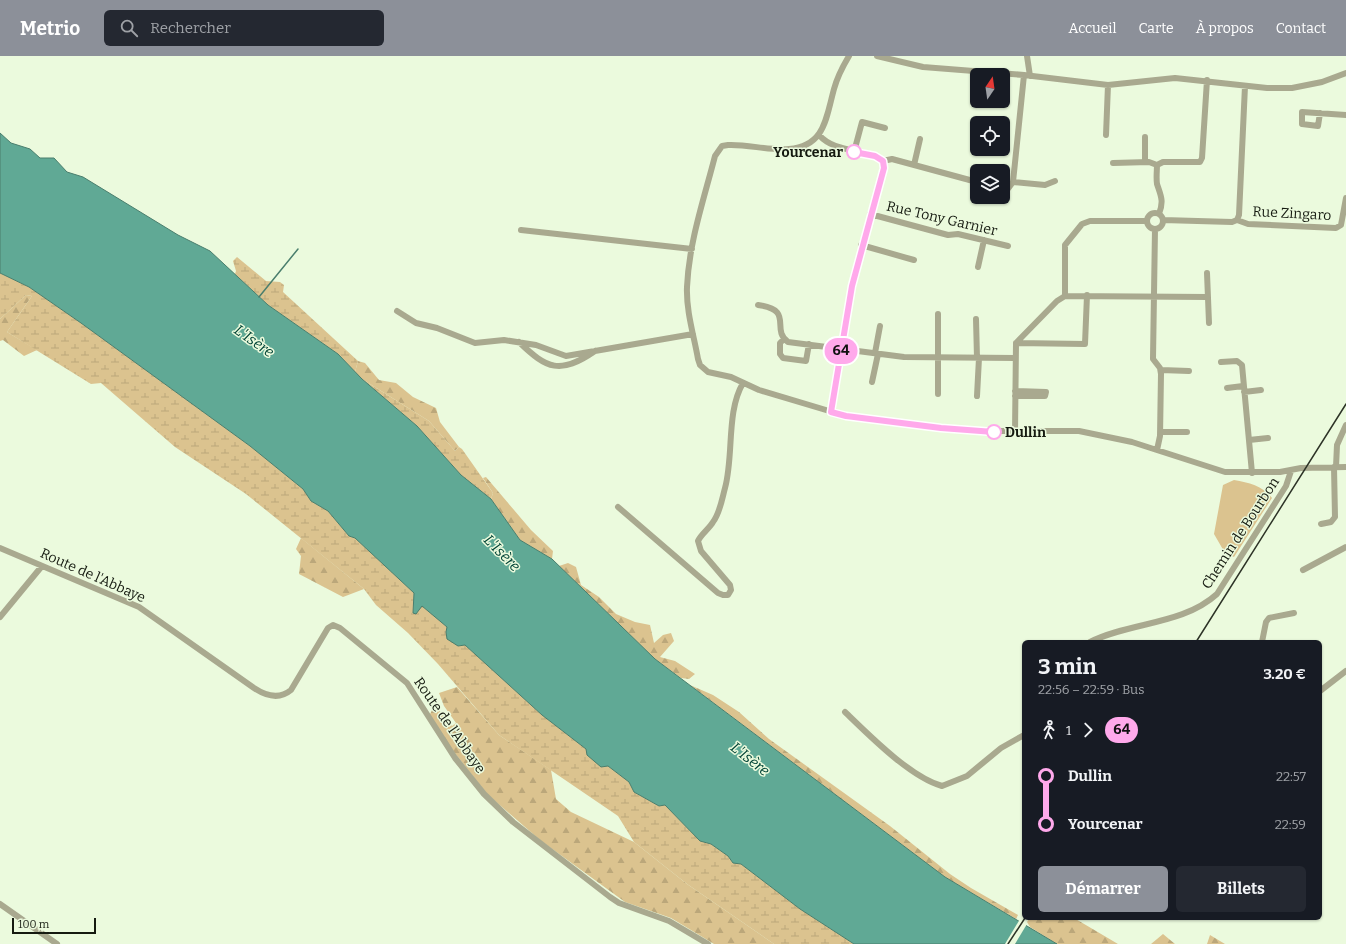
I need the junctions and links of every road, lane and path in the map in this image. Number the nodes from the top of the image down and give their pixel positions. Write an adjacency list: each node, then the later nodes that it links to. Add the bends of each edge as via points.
1 (849, 56): 12 (street, via 834,87 826,123)
2 (877, 56): 5 (street, via 922,67)
3 (1027, 56): 5 (street)
4 (1346, 73): 8 (street, via 1322,82 1292,88)
5 (1027, 76): 7 (street); 24 (street)
6 (1207, 80): 7 (street, via 1175,78); 8 (street); 21 (street, via 1200,162 1163,162)
7 (1108, 85): 13 (street)
8 (1245, 86): 30 (street)
9 (1320, 113): 10 (street)
10 (1346, 114)
11 (885, 128): 16 (street, via 862,122)
12 (819, 135): 16 (street, via 836,146); 37 (street, via 803,146 788,149 735,144 722,146 716,156)
13 (1106, 135)
14 (1145, 137): 18 (street)
15 (920, 139): 20 (street)
16 (854, 152): 17 (street, via 875,156)
17 (883, 161): 20 (street, via 892,159); 27 (street, via 884,168)
18 (1145, 162): 19 (street); 21 (street)
19 (1113, 163)
20 (914, 165): 22 (street)
21 (1157, 165): 28 (street, via 1157,183 1162,192 1162,207)
22 (970, 180)
23 (1055, 181): 24 (street, via 1045,185)
24 (1013, 182): 25 (street)
25 (1010, 185)
26 (1346, 198): 30 (street, Rue Zingaro, via 1341,225 1336,228 1248,224)
27 (870, 214): 34 (street, Rue Tony Garnier, via 948,235 958,234); 35 (street)
28 (1159, 214): 29 (street); 31 (street, via 1151,214)
29 (1163, 220): 30 (street, Rue Zingaro); 32 (street, via 1160,227)
30 (1237, 220)
31 (1147, 221): 32 (street, via 1149,226); 42 (street, via 1090,221 1082,224 1065,245)
32 (1155, 229): 43 (street)
33 (522, 230): 37 (street)
34 (984, 240): 36 (street, Rue Tony Garnier); 39 (street)
35 (861, 245): 38 (street); 56 (street, via 849,298)
36 (1008, 246)
37 (692, 249): 51 (street, via 687,288)
38 (914, 260)
39 (978, 267)
40 (1206, 273): 44 (street)
41 (1087, 295): 42 (street); 43 (street); 54 (street, via 1085,344)
42 (1065, 296): 54 (street)
43 (1154, 297): 44 (street); 63 (street, via 1153,360)
44 (1208, 297): 49 (street)
45 (758, 305): 52 (street, via 774,308 778,312)
46 (397, 311): 53 (street, via 416,322 475,343 504,340)
47 (938, 314): 59 (street)
48 (976, 319): 60 (street)
49 (1209, 323)
50 (880, 326): 58 (street)
51 (693, 334): 57 (street); 66 (street, via 700,365 708,372 731,377)
52 (784, 339): 55 (street, via 788,342); 55 (street, via 780,343 782,358 806,361)
53 (519, 342): 57 (street, via 566,356); 57 (street, via 547,365 566,366)
54 (1016, 343): 61 (street)
55 (809, 344): 56 (street)
56 (842, 348): 58 (street); 72 (street)
57 (597, 350)
58 (876, 353): 59 (street); 65 (street)
59 (938, 358): 60 (street); 70 (street)
60 (978, 358): 61 (street); 71 (street)
61 (1015, 358): 74 (street)
62 (1221, 362): 68 (street, via 1240,362)
63 (1161, 370): 64 (street); 75 (street)
64 (1189, 371)
65 (872, 382)
66 (743, 383): 72 (street); 85 (street, via 738,390 735,405 727,480 720,508 713,524 698,541 701,551 730,585 728,595 718,592)
67 (1227, 388): 68 (street)
68 (1244, 389): 69 (street); 79 (street)
69 (1261, 390)
70 (938, 394)
71 (977, 396)
72 (831, 412): 74 (street, via 941,428)
73 (1346, 425): 77 (street)
74 (1015, 432): 80 (street, via 1078,431)
75 (1160, 432): 76 (street); 80 (street)
76 (1187, 432)
77 (1344, 432): 81 (street, via 1337,445)
78 (1268, 438): 79 (street)
79 (1250, 440): 84 (street)
80 (1157, 450): 84 (street, via 1218,470)
81 (1335, 467): 82 (street); 83 (street, via 1301,468); 86 (street, via 1335,517 1331,522)
82 (1346, 467)
83 (1291, 471): 84 (street); 93 (street, Chemin de Bourbon, via 1286,486 1217,594 1206,605 1159,622)
84 (1252, 473)
85 (618, 507)
86 (1321, 524)
87 (1346, 547): 90 (street)
88 (0, 548): 89 (street, Route de l'Abbaye)
89 (42, 566): 92 (street); 101 (street, Route de l'Abbaye, via 139,607 269,696 281,696 291,690 328,628 340,628 407,684 456,758 484,794 513,822 610,898 669,921)
90 (1303, 570)
91 (1294, 613): 94 (street, via 1269,618)
92 (0, 618)
93 (1095, 640)
94 (1262, 640)
95 (1346, 671): 96 (street)
96 (1322, 690)
97 (845, 712): 98 (street, via 903,763 925,779 942,786 968,776 1001,748)
98 (1022, 736)
99 (0, 904): 100 (street)
100 (57, 944)
101 (708, 944)

